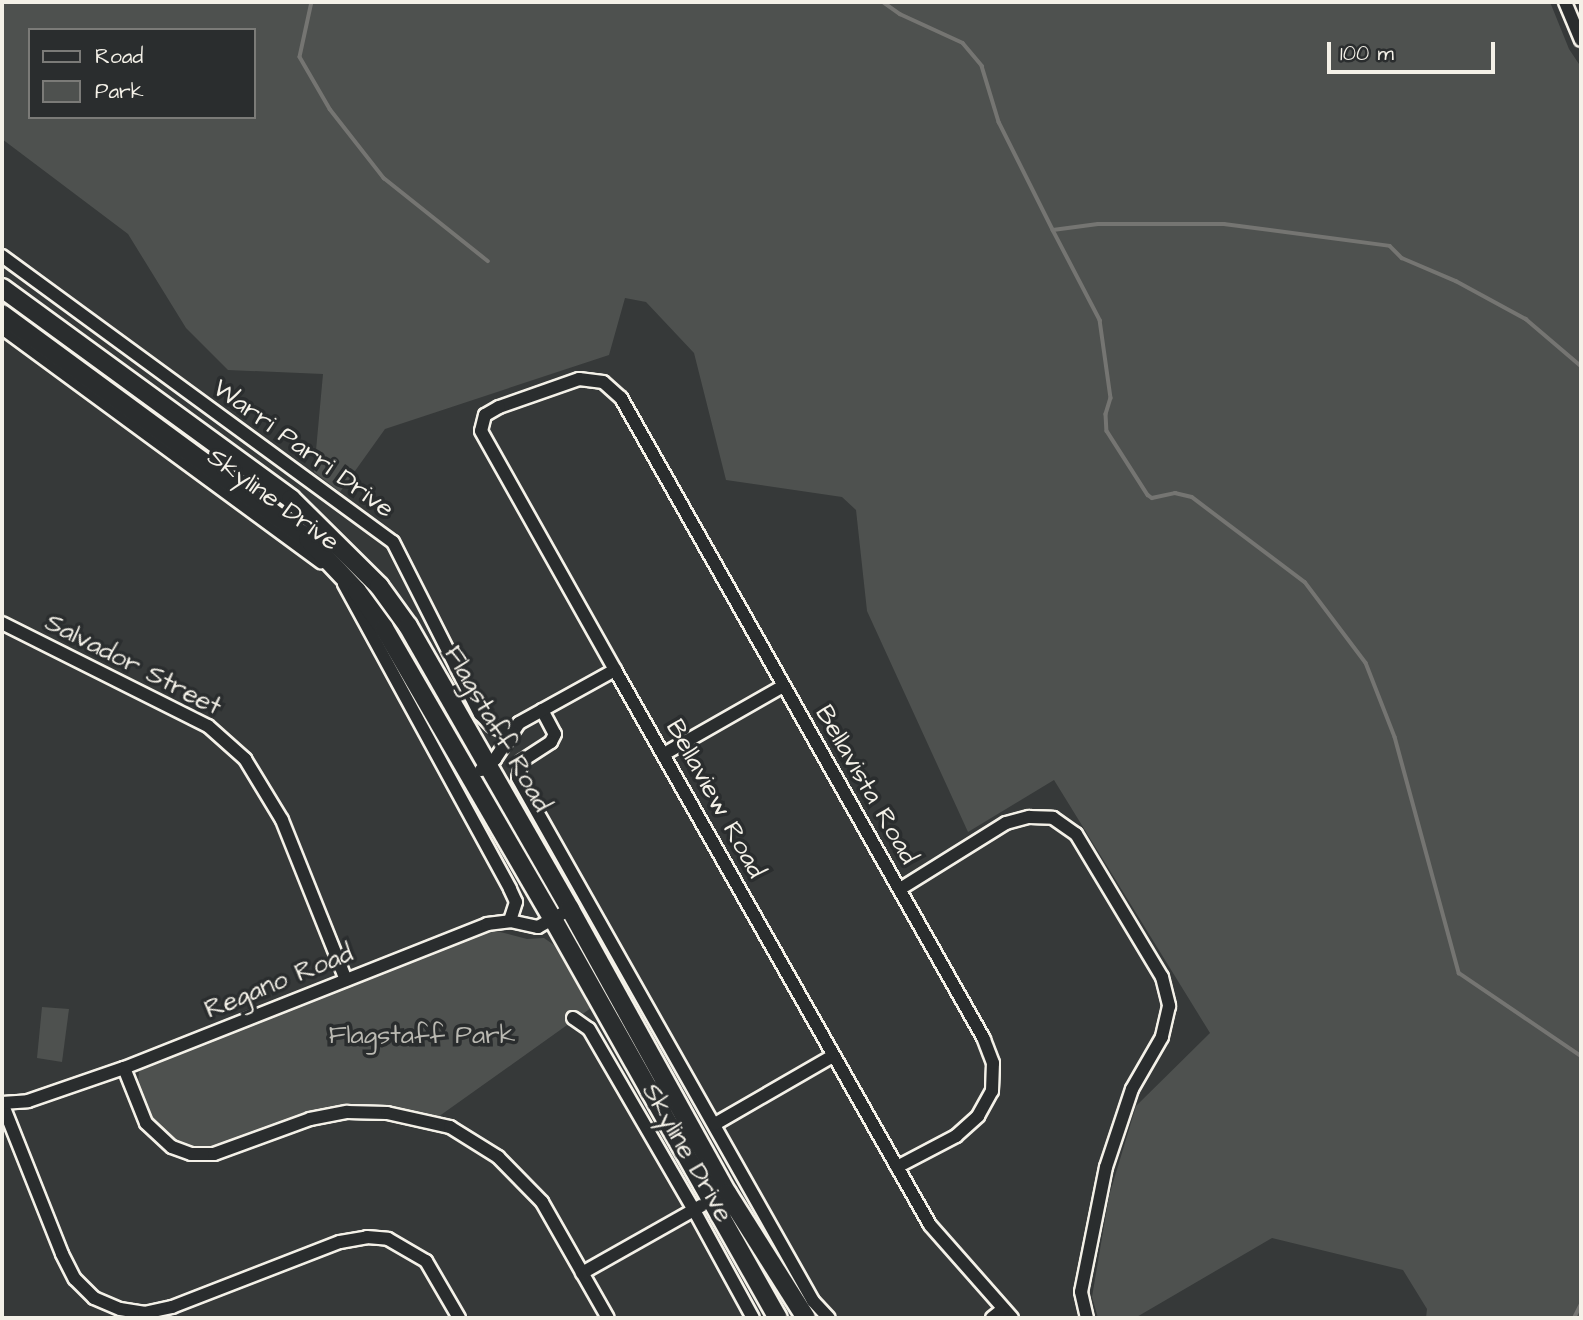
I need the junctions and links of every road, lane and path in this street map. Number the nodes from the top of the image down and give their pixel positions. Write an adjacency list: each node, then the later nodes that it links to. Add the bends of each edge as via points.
1 (1565, 2): 2 (street)
2 (1581, 40)
3 (2, 256): 12 (street, Warri Parri Drive, via 393,542 480,714)
4 (2, 288): 14 (main road, Flagstaff Road, via 291,499 338,543 379,586 408,626)
5 (2, 314): 15 (main road, Flagstaff Road, via 308,539 333,563 383,628)
6 (2, 328): 19 (street, Skyline Drive, via 316,557 342,582 510,889 516,902)
7 (621, 398): 9 (street, Bellaview Road, via 603,383 579,379 499,407 485,415 481,431); 10 (street, Bellavista Road)
8 (2, 623): 20 (street, Salvador Street, via 208,726 245,759 282,820)
9 (615, 670): 11 (street); 13 (street, Bellaview Road)
10 (783, 686): 13 (street); 16 (street, Bellavista Road)
11 (542, 710): 12 (street); 25 (street, Flagstaff Road, via 555,734 551,742 522,761 518,778)
12 (509, 734): 14 (street)
13 (664, 754): 22 (street, Bellaview Road)
14 (487, 766): 15 (street); 17 (main road, Flagstaff Road)
15 (470, 776): 18 (main road, Flagstaff Road)
16 (900, 889): 26 (street, Bellavista Road, via 993,1063 992,1091 978,1116 956,1136); 38 (street, via 1006,823 1053,818 1076,834 1162,977 1169,1006 1162,1037 1132,1089 1106,1167 1081,1292)
17 (569, 909): 18 (street, Regano Road); 27 (main road, Flagstaff Road)
18 (553, 919): 19 (street, Regano Road, via 538,927); 28 (main road, Flagstaff Road)
19 (510, 921): 20 (street, Regano Road, via 487,924)
20 (346, 980): 23 (street, Regano Road)
21 (573, 1018): 28 (street, Skyline Drive, via 589,1029)
22 (833, 1056): 25 (street); 26 (street, Bellaview Road)
23 (124, 1068): 24 (street, Regano Road, via 28,1101); 29 (street, via 146,1123 172,1147 191,1154 214,1154 310,1119 347,1112 387,1113 450,1127 475,1140 542,1202)
24 (2, 1103): 31 (street, via 62,1254 75,1279 94,1298 144,1313 172,1307 340,1242 368,1237 388,1239 426,1261)
25 (715, 1124): 36 (street, Flagstaff Road, via 814,1301)
26 (897, 1167): 30 (street, Bellaview Road, via 930,1226)
27 (727, 1193): 28 (street); 35 (main road, Flagstaff Road)
28 (702, 1206): 29 (street); 33 (street, Skyline Drive); 34 (main road, Flagstaff Road)
29 (582, 1273): 32 (street)
30 (1008, 1313): 37 (street)
31 (459, 1318)
32 (608, 1318)
33 (753, 1318)
34 (778, 1318)
35 (806, 1318)
36 (829, 1318)
37 (992, 1318)
38 (1087, 1318)

